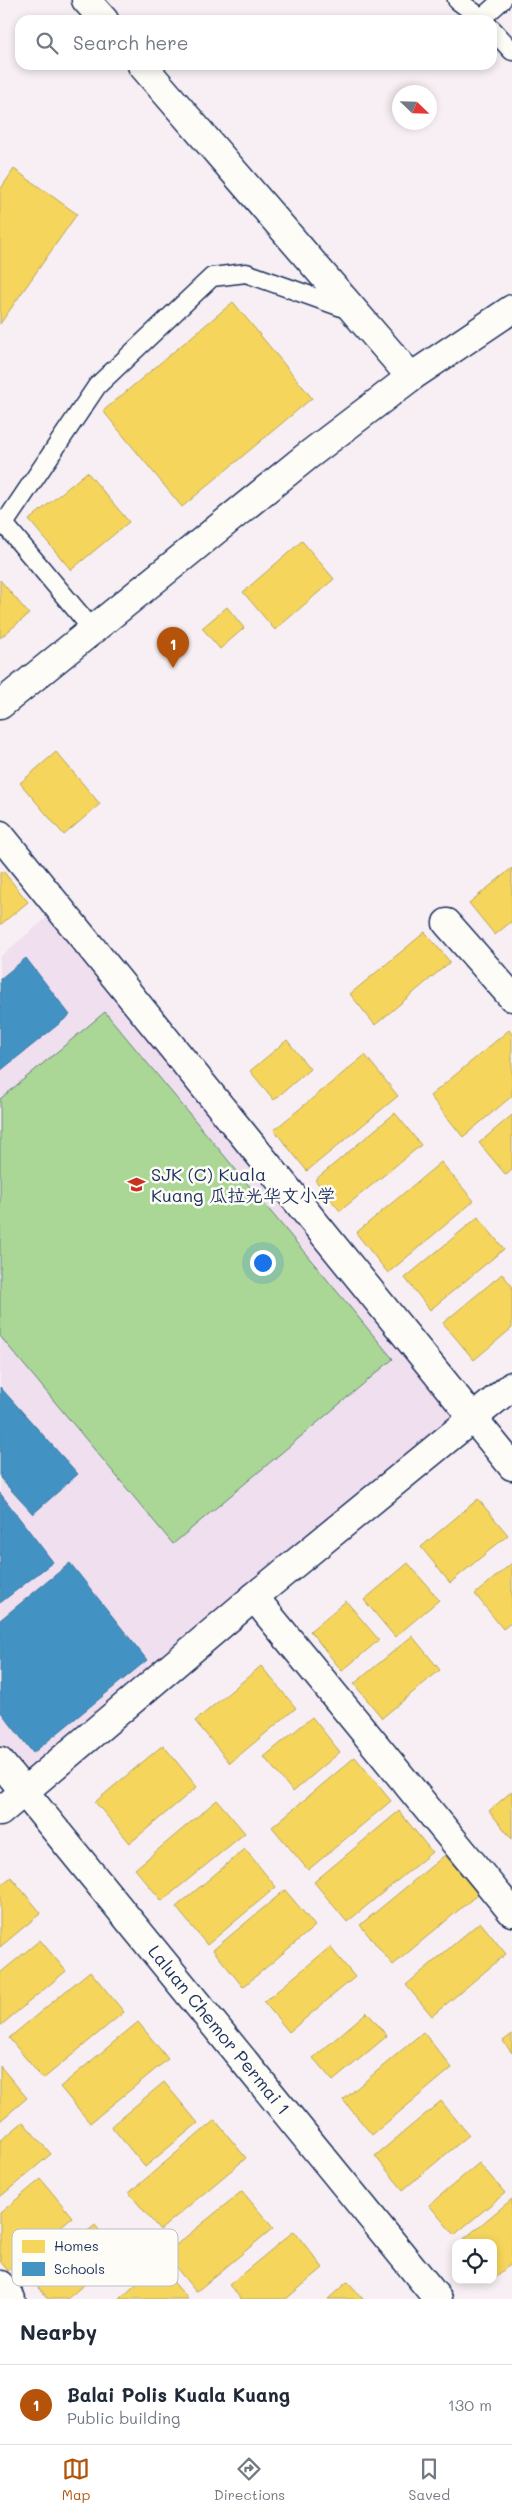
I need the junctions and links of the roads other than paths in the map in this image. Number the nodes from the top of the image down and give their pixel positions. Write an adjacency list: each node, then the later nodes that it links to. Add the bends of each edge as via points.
1 (86, 0): 4 (street)
2 (457, 0): 5 (lane)
3 (502, 0): 6 (lane)
4 (100, 15)
5 (477, 15)
6 (491, 15)
7 (497, 34): 8 (lane)
8 (512, 51)
9 (146, 70): 11 (street)
10 (512, 309): 12 (street)
11 (355, 312): 12 (street); 13 (lane, via 246,273 212,277 97,386)
12 (411, 377): 14 (street, via 306,457)
13 (2, 522): 14 (lane)
14 (93, 630): 15 (street)
15 (0, 705)
16 (0, 835): 20 (street)
17 (447, 922): 18 (street)
18 (512, 997)
19 (512, 1386): 20 (street)
20 (474, 1418): 21 (street); 22 (street)
21 (512, 1466)
22 (254, 1597): 24 (street); 26 (street)
23 (0, 1762): 24 (street, Laluan Chemor Permai 1)
24 (25, 1792): 25 (street); 29 (street, Laluan Chemor Permai 1)
25 (0, 1812)
26 (512, 1912)
27 (0, 2286): 28 (street)
28 (11, 2299)
29 (438, 2299)

